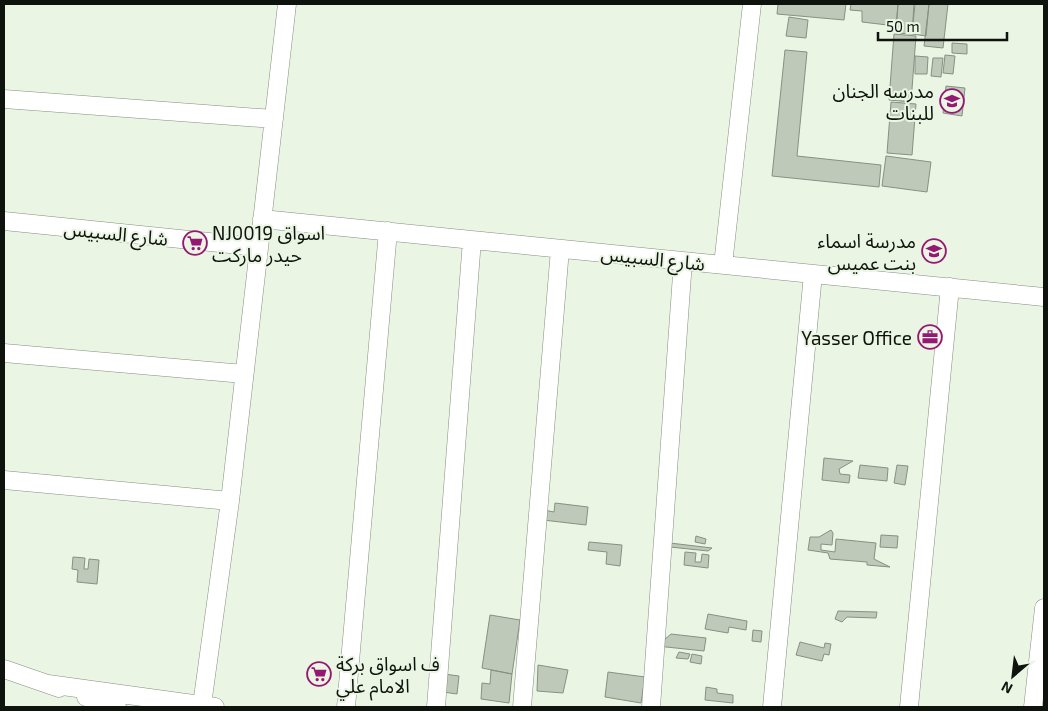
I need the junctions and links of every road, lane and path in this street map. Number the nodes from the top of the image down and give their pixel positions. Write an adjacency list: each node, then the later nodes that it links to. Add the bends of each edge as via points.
1 (287, 4): 4 (street)
2 (752, 4): 12 (street)
3 (4, 99): 4 (street)
4 (274, 119): 5 (street)
5 (262, 219): 7 (street, شارع السبيس); 9 (street)
6 (4, 221): 9 (street, شارع السبيس)
7 (388, 232): 8 (street, شارع السبيس); 25 (street)
8 (472, 240): 10 (street, شارع السبيس); 26 (street)
9 (259, 247): 17 (street)
10 (560, 249): 11 (street, شارع السبيس); 27 (street)
11 (684, 261): 12 (street, شارع السبيس); 28 (street)
12 (723, 265): 13 (street, شارع السبيس)
13 (813, 274): 14 (street, شارع السبيس); 29 (street)
14 (950, 288): 15 (street, شارع السبيس); 30 (street)
15 (1044, 297)
16 (4, 353): 17 (street)
17 (244, 374): 19 (street)
18 (4, 480): 19 (street)
19 (230, 501): 23 (street)
20 (1044, 608): 31 (street)
21 (4, 669): 22 (street)
22 (48, 684): 23 (street); 24 (street)
23 (209, 706)
24 (117, 707)
25 (346, 707)
26 (436, 707)
27 (522, 707)
28 (651, 707)
29 (772, 707)
30 (909, 707)
31 (1034, 707)

